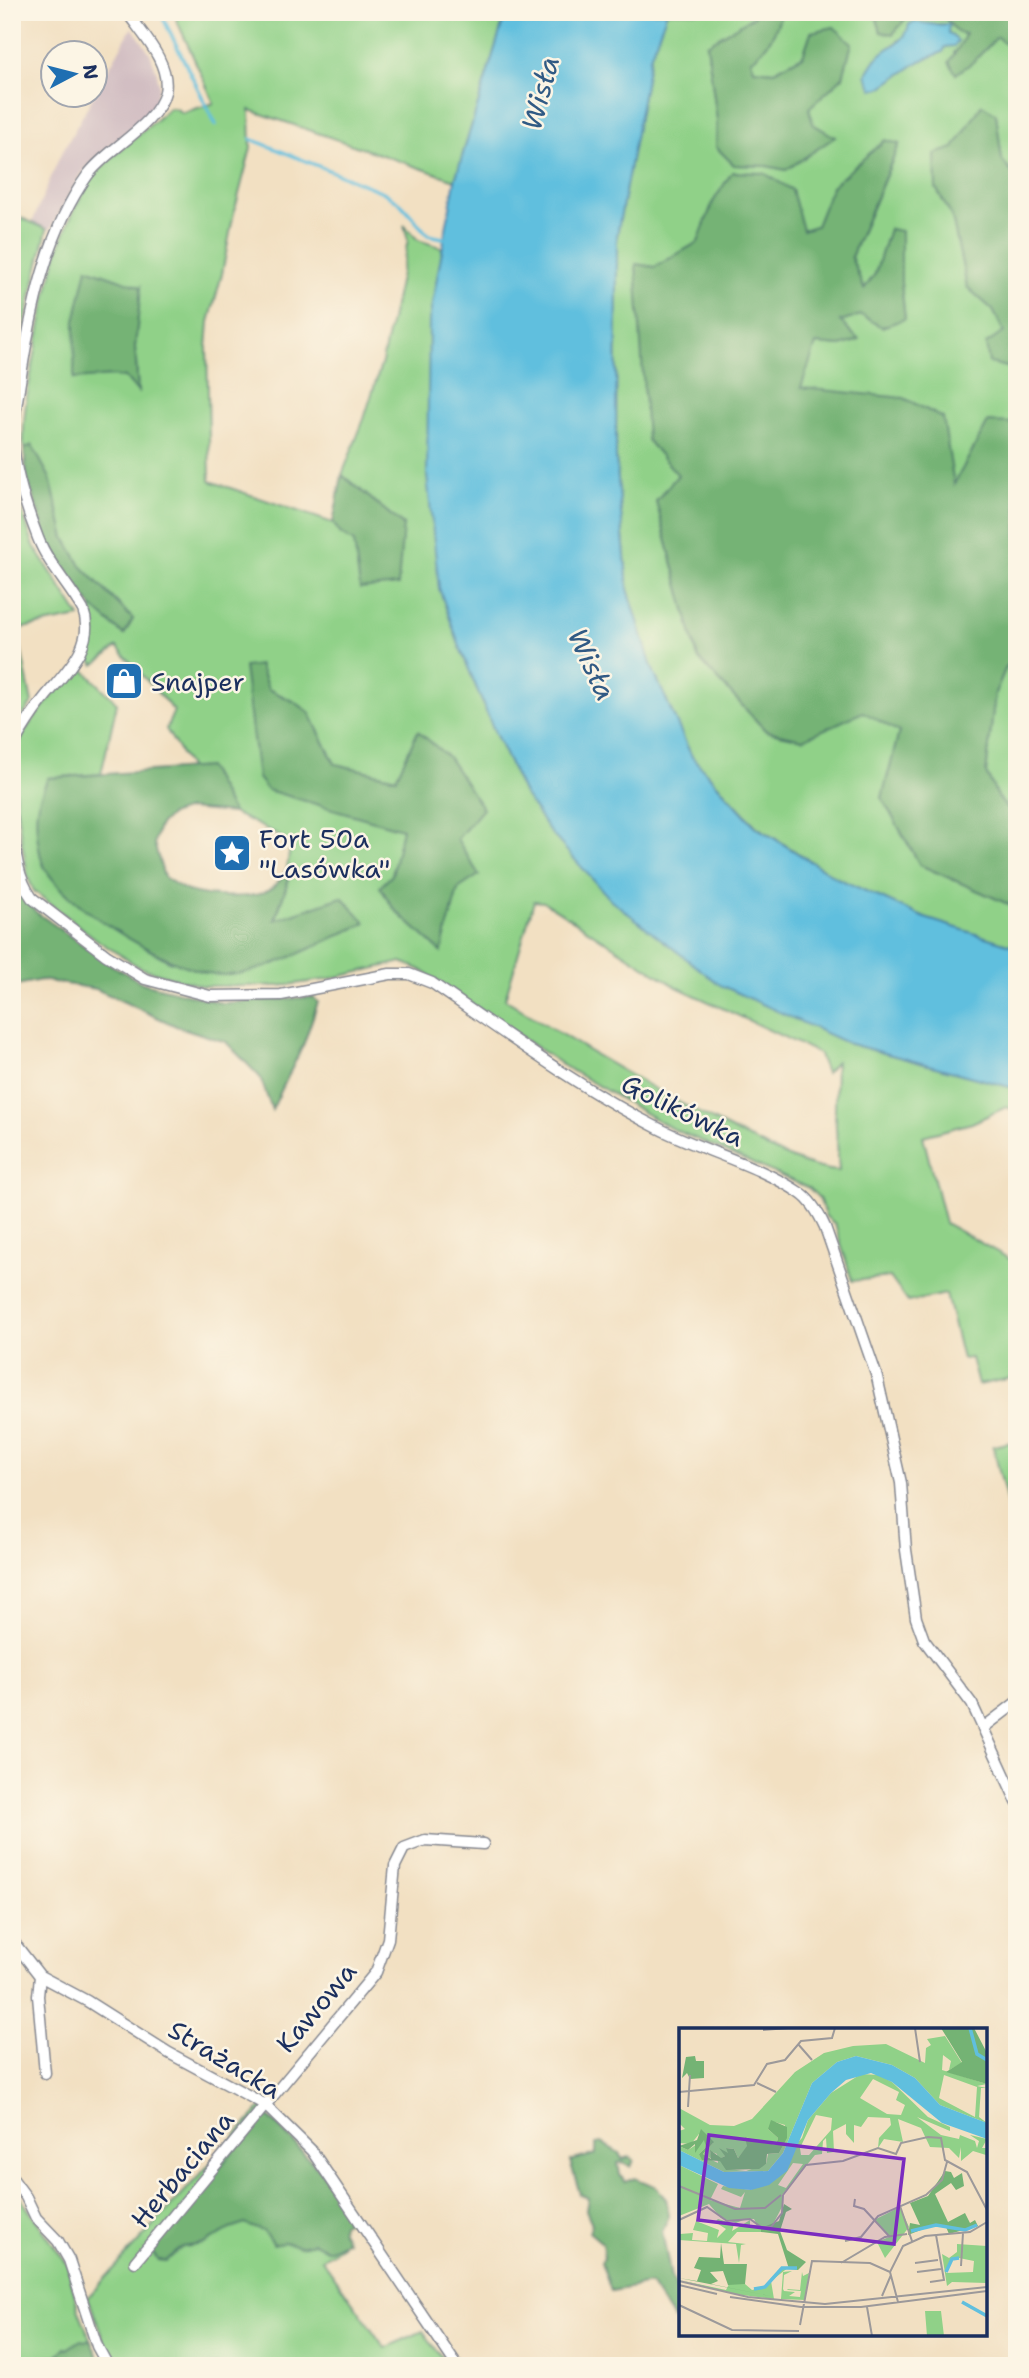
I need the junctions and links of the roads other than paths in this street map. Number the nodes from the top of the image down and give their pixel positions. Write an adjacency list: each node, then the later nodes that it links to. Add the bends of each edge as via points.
1 (127, 12): 2 (street, via 160,61 165,92 150,117 93,168 60,224 26,344 14,423 19,477 38,539 83,610 86,631 78,656)
2 (12, 747)
3 (12, 817): 5 (street, Golikówka, via 20,876 32,898 145,979 210,996 281,995 390,974 415,976 552,1066 658,1128 801,1193 825,1227 877,1377 901,1483 916,1618 924,1640 972,1704)
4 (1017, 1702): 5 (street)
5 (983, 1728): 6 (street, Golikówka)
6 (1017, 1802)
7 (483, 1844): 11 (street, Kawowa, via 425,1840 404,1847 395,1866 388,1939 376,1972)
8 (12, 1940): 9 (street)
9 (40, 1976): 10 (street); 11 (street, Strażacka)
10 (45, 2073)
11 (264, 2104): 13 (street, Herbaciana); 15 (street, Strażacka, via 312,2151)
12 (12, 2178): 14 (street, via 69,2260)
13 (135, 2262)
14 (108, 2366)
15 (457, 2366)

